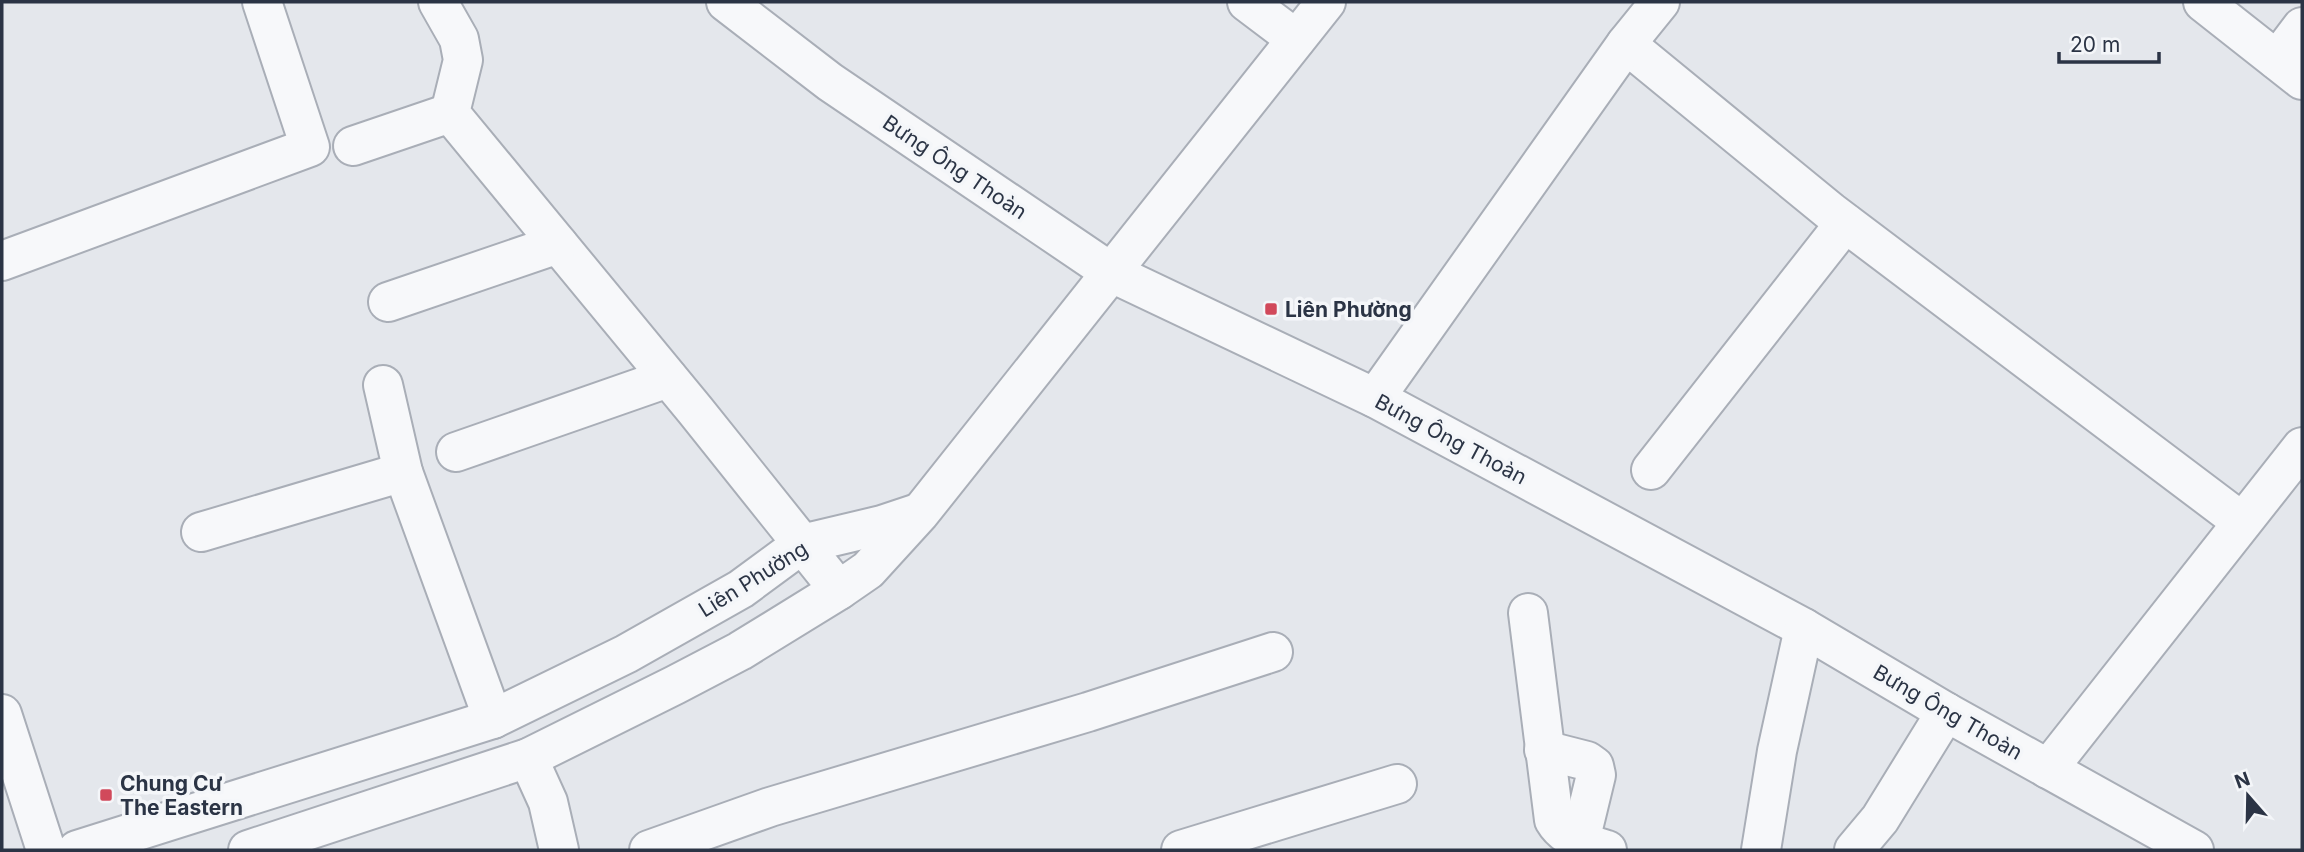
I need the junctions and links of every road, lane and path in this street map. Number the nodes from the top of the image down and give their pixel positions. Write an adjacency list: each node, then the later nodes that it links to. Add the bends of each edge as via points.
1 (262, 2): 16 (street, via 310,147)
2 (438, 2): 12 (street, via 459,39 463,60)
3 (726, 2): 17 (street, Bưng Ông Thoàn, via 830,82)
4 (1247, 2): 9 (street)
5 (1326, 2): 9 (street)
6 (1660, 2): 10 (street)
7 (2203, 2): 11 (street)
8 (2302, 27): 11 (street)
9 (1296, 39): 17 (street)
10 (1626, 44): 14 (street); 21 (street)
11 (2290, 70)
12 (450, 113): 13 (street); 15 (street)
13 (354, 146)
14 (1845, 223): 24 (street); 27 (street)
15 (558, 244): 18 (street); 19 (street)
16 (2, 261)
17 (1112, 273): 21 (street, Bưng Ông Thoàn); 26 (street)
18 (388, 302)
19 (668, 378): 23 (street); 29 (street)
20 (383, 385): 25 (street)
21 (1375, 398): 32 (street, Bưng Ông Thoàn)
22 (2302, 447): 27 (street)
23 (456, 452)
24 (1651, 470)
25 (403, 472): 28 (street); 36 (street)
26 (920, 513): 29 (street, Liên Phường); 30 (street, via 868,570)
27 (2242, 522): 38 (street)
28 (201, 532)
29 (802, 544): 30 (street); 36 (street, Liên Phường, via 741,589)
30 (839, 590): 37 (street, via 740,651)
31 (1528, 613): 40 (street, via 1554,820 1560,829)
32 (1804, 628): 34 (street, Bưng Ông Thoàn); 47 (street)
33 (1273, 652): 45 (street, via 770,807)
34 (1946, 712): 38 (street, Bưng Ông Thoàn); 48 (street, via 1880,819)
35 (2, 714): 41 (street)
36 (493, 719): 42 (street, Liên Phường)
37 (528, 758): 43 (street); 44 (street, via 548,802)
38 (2048, 769): 49 (street, Bưng Ông Thoàn)
39 (1396, 783): 46 (street)
40 (1594, 846)
41 (46, 850)
42 (77, 850)
43 (248, 850)
44 (559, 850)
45 (649, 850)
46 (1181, 850)
47 (1761, 850)
48 (1854, 850)
49 (2194, 850)

